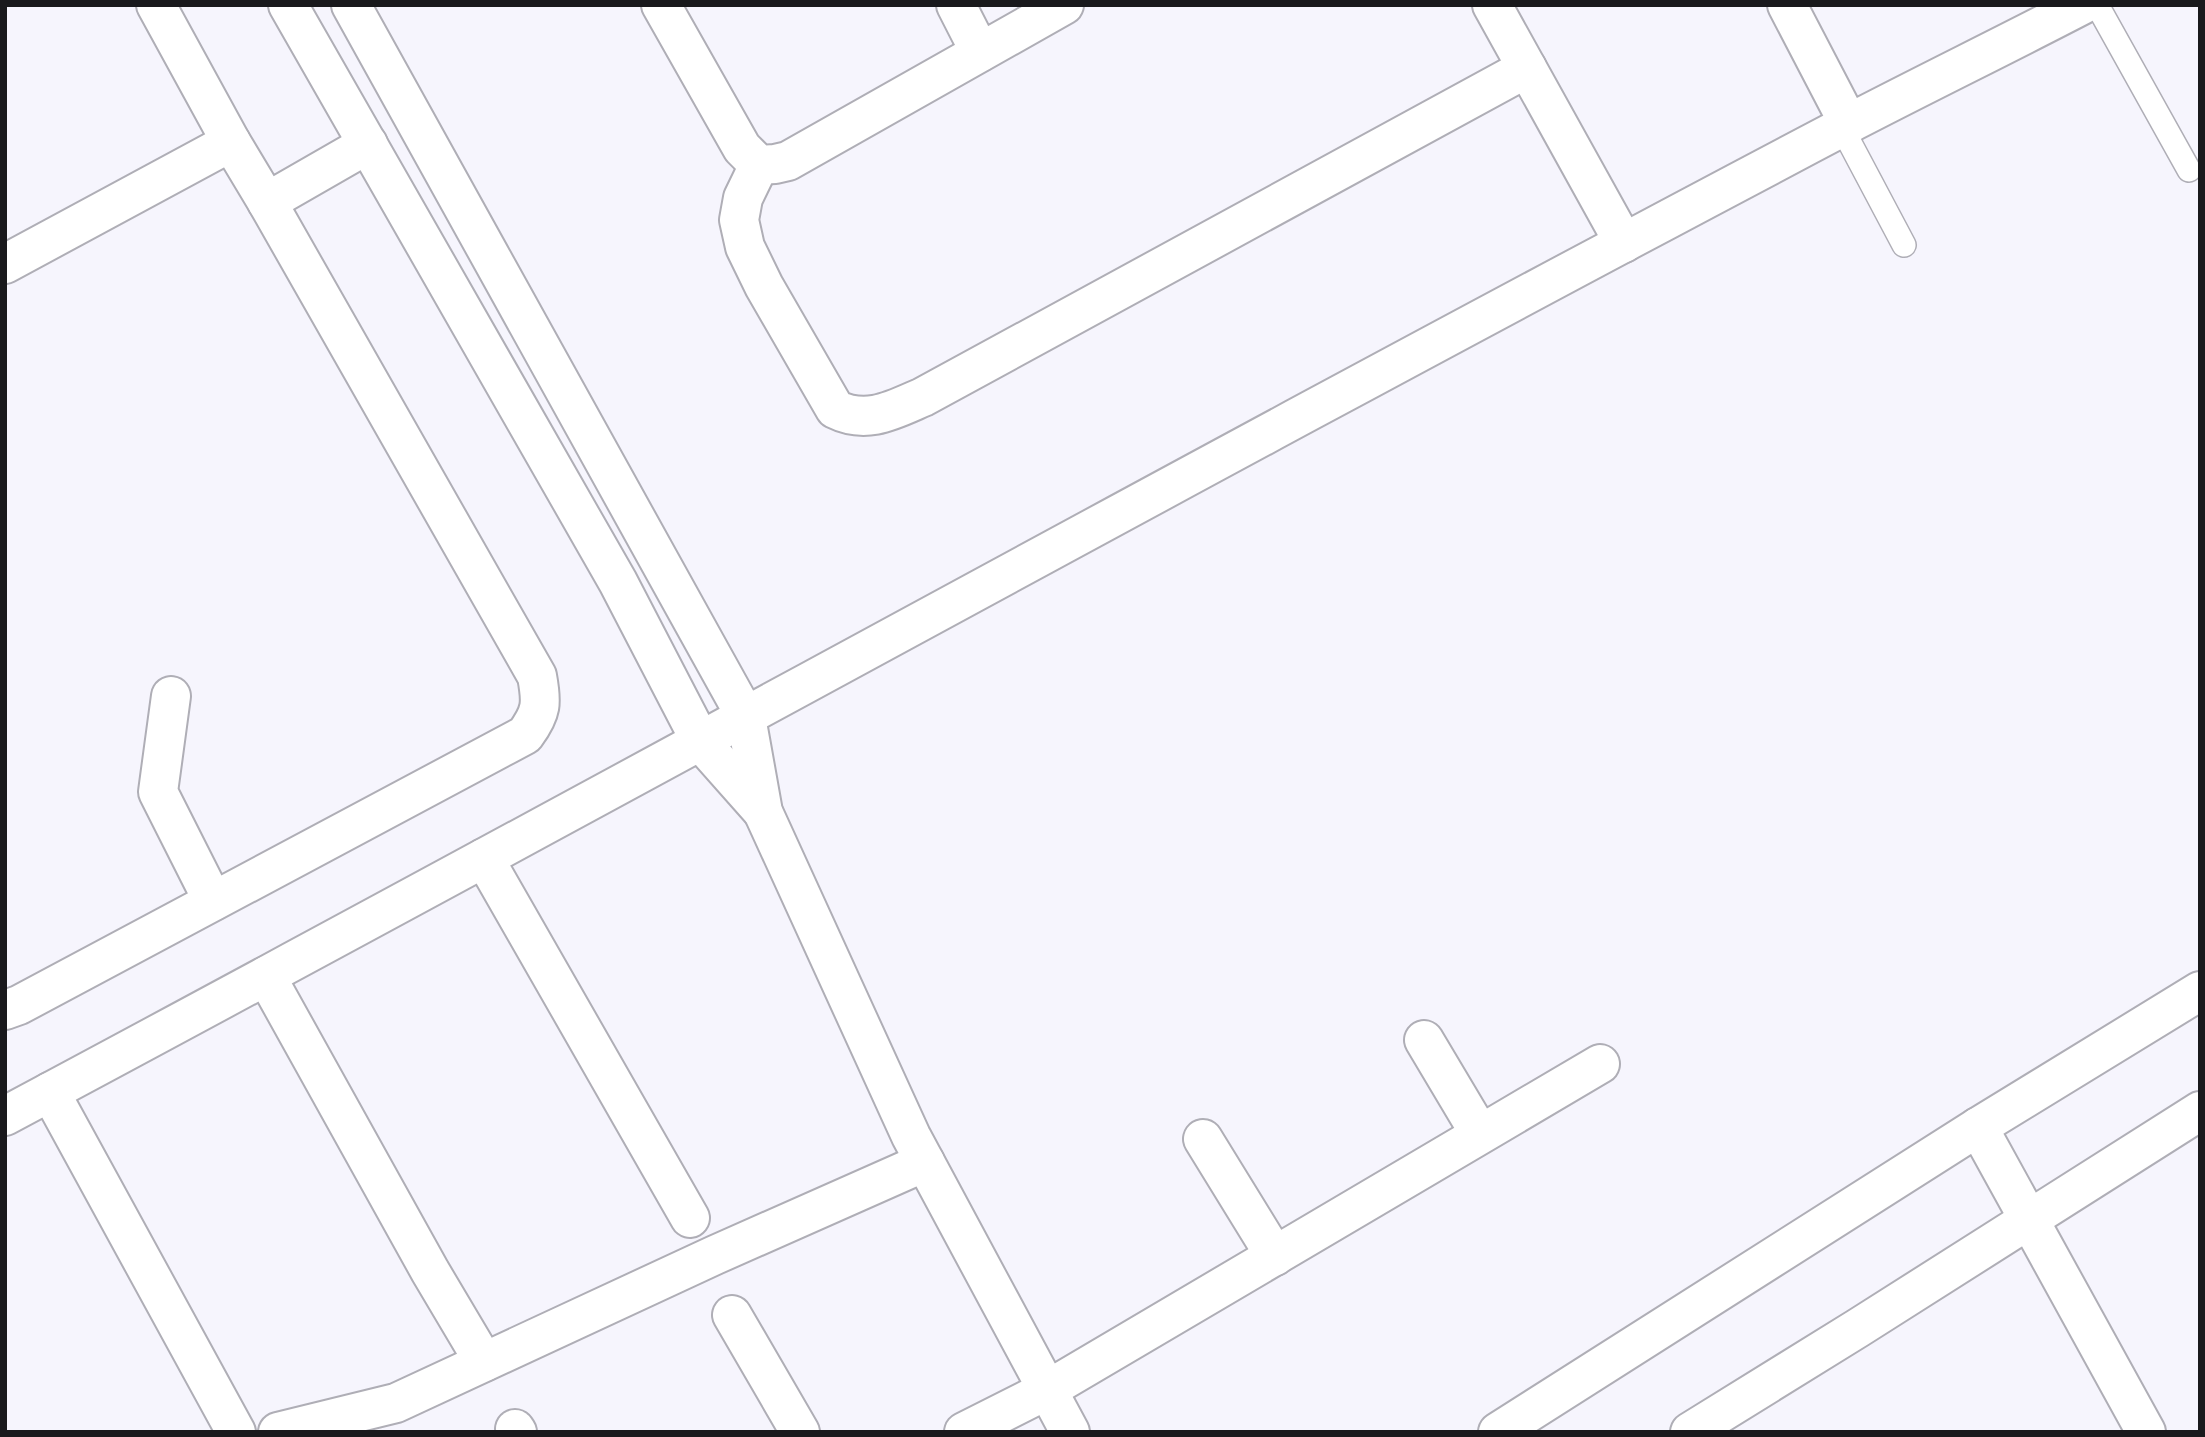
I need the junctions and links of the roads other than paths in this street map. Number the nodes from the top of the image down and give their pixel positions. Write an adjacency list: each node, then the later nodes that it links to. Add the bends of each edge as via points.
1 (156, 5): 14 (street)
2 (288, 5): 15 (street)
3 (351, 5): 23 (street)
4 (661, 5): 16 (street, via 742,148)
5 (956, 5): 11 (street)
6 (1064, 5): 11 (street)
7 (1492, 5): 12 (street)
8 (1787, 5): 13 (street)
9 (2082, 5): 13 (street)
10 (2097, 5): 17 (lane)
11 (980, 52): 16 (street, via 788,161)
12 (1527, 68): 16 (street, via 923,397 864,417 835,409 745,247 739,220 743,198); 19 (street)
13 (1845, 126): 19 (street); 20 (lane)
14 (231, 142): 18 (street); 21 (street)
15 (368, 144): 18 (street); 24 (street, via 618,582)
16 (760, 165)
17 (2189, 170)
18 (267, 202): 27 (street, via 537,676 542,701 537,719 525,735)
19 (1624, 243): 23 (street)
20 (1904, 244)
21 (5, 264)
22 (171, 696): 27 (street, via 158,792)
23 (746, 717): 24 (street); 25 (street)
24 (701, 742): 25 (street); 26 (street)
25 (763, 813): 39 (street)
26 (484, 858): 28 (street); 40 (street)
27 (213, 901): 30 (street)
28 (266, 976): 33 (street); 44 (street)
29 (2200, 991): 36 (street)
30 (5, 1010)
31 (1424, 1040): 37 (street)
32 (1600, 1064): 37 (street)
33 (50, 1092): 35 (street); 46 (street)
34 (2200, 1111): 41 (street)
35 (5, 1116)
36 (1978, 1127): 41 (street); 51 (street)
37 (1480, 1135): 42 (street)
38 (1203, 1139): 42 (street)
39 (925, 1162): 44 (street); 45 (street)
40 (690, 1218)
41 (2028, 1220): 52 (street); 53 (street)
42 (1275, 1256): 45 (street)
43 (732, 1315): 48 (street)
44 (484, 1362): 47 (street, via 396,1403)
45 (1047, 1390): 49 (street); 50 (street)
46 (236, 1432)
47 (278, 1432)
48 (800, 1432)
49 (964, 1432)
50 (1070, 1432)
51 (1498, 1432)
52 (1690, 1432)
53 (2146, 1432)

